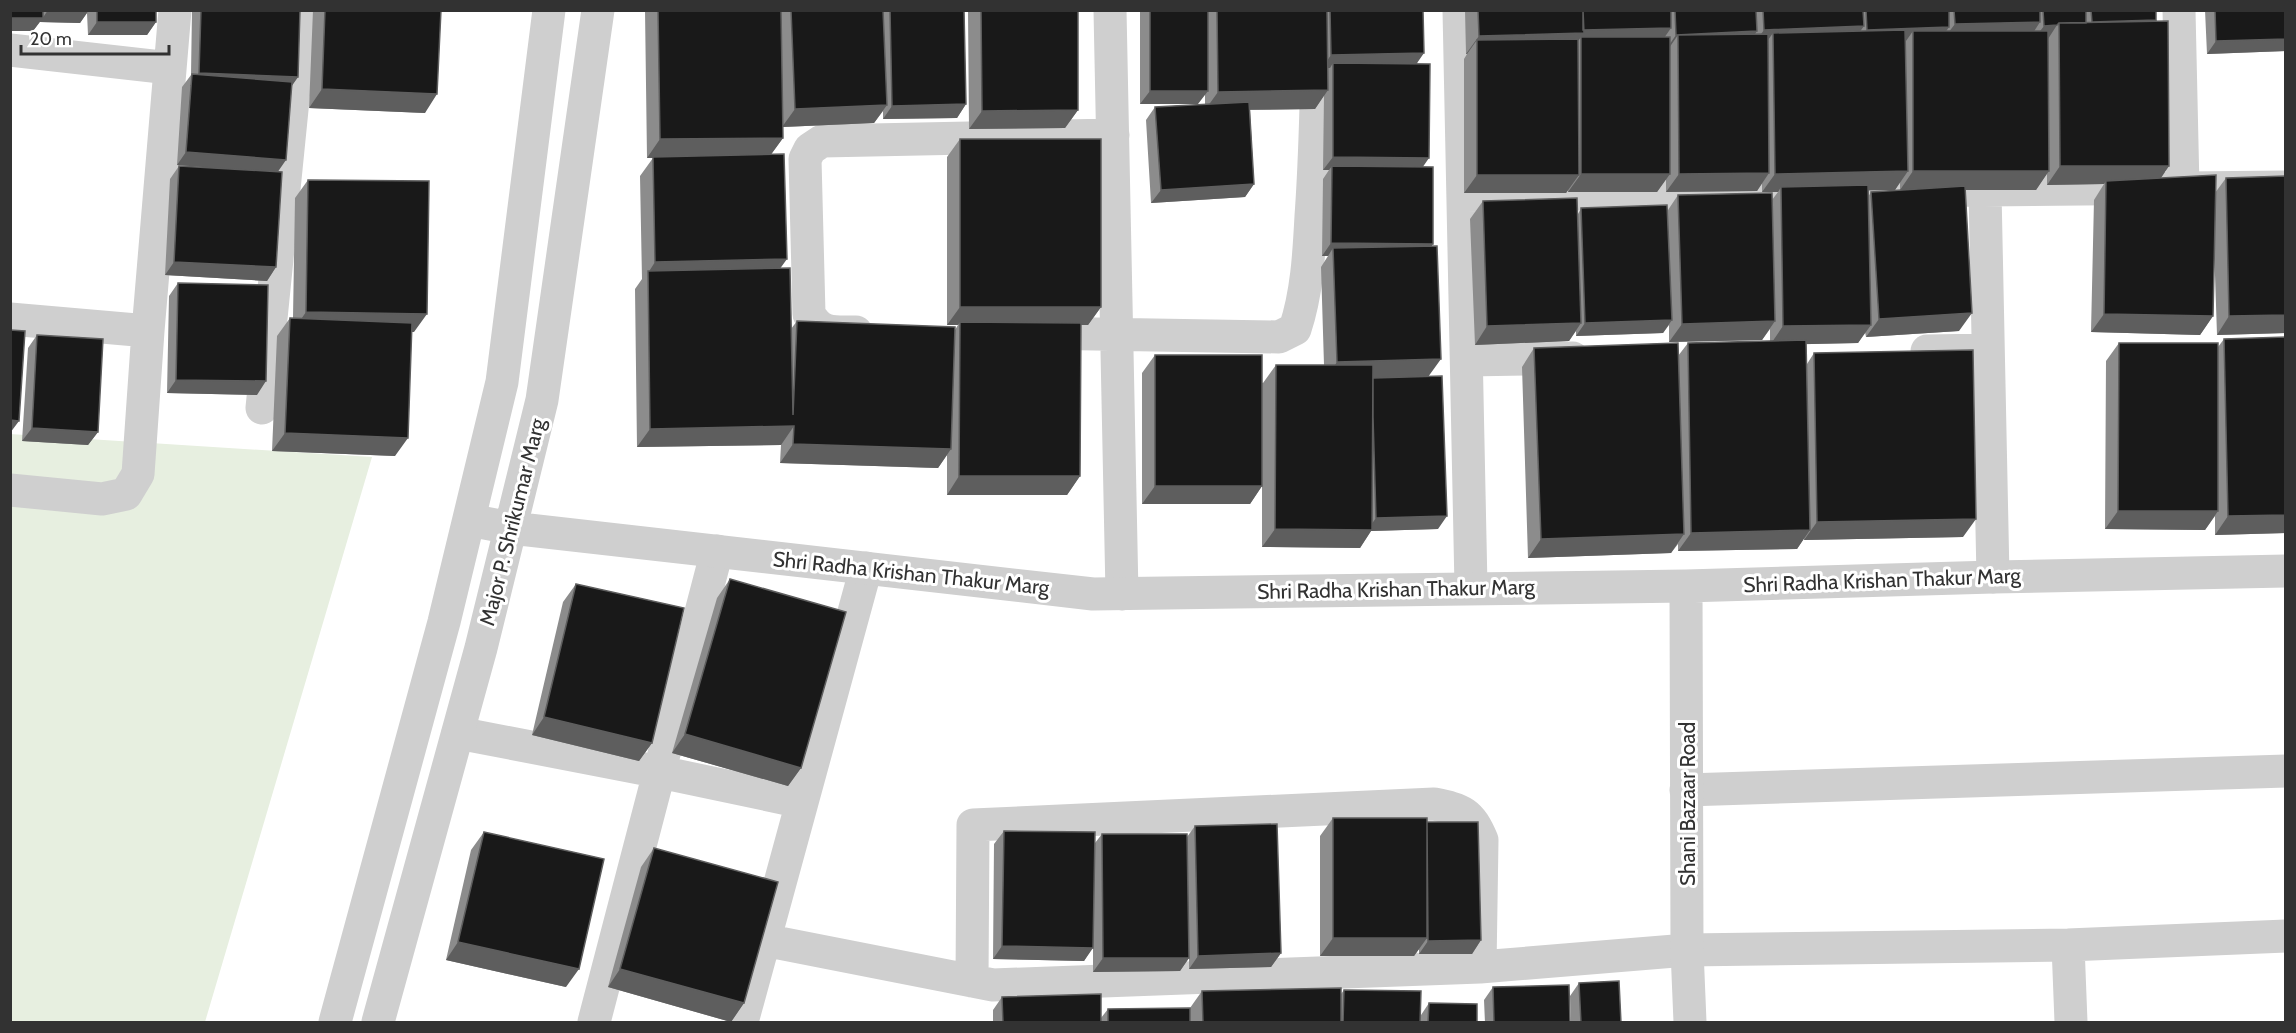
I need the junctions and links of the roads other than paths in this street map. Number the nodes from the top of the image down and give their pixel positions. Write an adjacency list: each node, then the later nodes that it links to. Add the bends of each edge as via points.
1 (175, 10): 10 (street)
2 (302, 10): 25 (street)
3 (549, 10): 27 (street, Major P. Shrikumar Marg, via 502,382)
4 (598, 10): 28 (street, Major P. Shrikumar Marg, via 542,400)
5 (1110, 10): 11 (street)
6 (1317, 10): 20 (street, via 1316,154 1302,307 1295,329 1279,337)
7 (1459, 10): 15 (street)
8 (2178, 10): 13 (street)
9 (10, 50): 10 (street)
10 (170, 68): 17 (street)
11 (1113, 135): 18 (street, via 822,141 810,149 805,159 809,314 816,326 829,332); 20 (street)
12 (2286, 187): 13 (street)
13 (2182, 188): 14 (street)
14 (1985, 190): 15 (street); 21 (street)
15 (1464, 195): 24 (street)
16 (10, 319): 17 (street)
17 (148, 332): 26 (street, via 138,474 126,494 102,500)
18 (889, 332)
19 (1009, 333): 20 (street)
20 (1117, 334): 35 (street)
21 (1988, 350): 22 (street); 32 (street)
22 (1893, 352)
23 (1597, 358): 24 (street)
24 (1467, 360): 34 (street)
25 (262, 408)
26 (10, 490)
27 (469, 520): 28 (street, Shri Radha Krishan Thakur Marg); 47 (street, Major P. Shrikumar Marg)
28 (511, 528): 29 (street, Shri Radha Krishan Thakur Marg); 36 (street, Major P. Shrikumar Marg)
29 (717, 551): 30 (street, Shri Radha Krishan Thakur Marg); 38 (street)
30 (866, 568): 35 (street, Shri Radha Krishan Thakur Marg); 40 (street)
31 (2286, 571): 32 (street, Shri Radha Krishan Thakur Marg)
32 (1993, 576): 33 (street, Shri Radha Krishan Thakur Marg)
33 (1686, 585): 34 (street, Shri Radha Krishan Thakur Marg); 39 (street, Shani Bazaar Road)
34 (1471, 587): 35 (street, Shri Radha Krishan Thakur Marg)
35 (1122, 594)
36 (458, 733): 38 (street); 48 (street, Major P. Shrikumar Marg)
37 (2286, 771): 39 (street)
38 (660, 772): 40 (street); 49 (street)
39 (1686, 790): 44 (street, Shani Bazaar Road)
40 (802, 802): 42 (street)
41 (2286, 936): 43 (street)
42 (764, 940): 46 (street); 50 (street)
43 (2068, 945): 44 (street); 52 (street)
44 (1687, 950): 45 (street); 51 (street, Shani Bazaar Road)
45 (1480, 967): 46 (street, via 993,986); 46 (street, via 1482,840 1474,822 1458,809 1434,804 973,825)
46 (972, 981)
47 (335, 1023)
48 (378, 1023)
49 (594, 1023)
50 (742, 1023)
51 (1690, 1023)
52 (2071, 1023)

